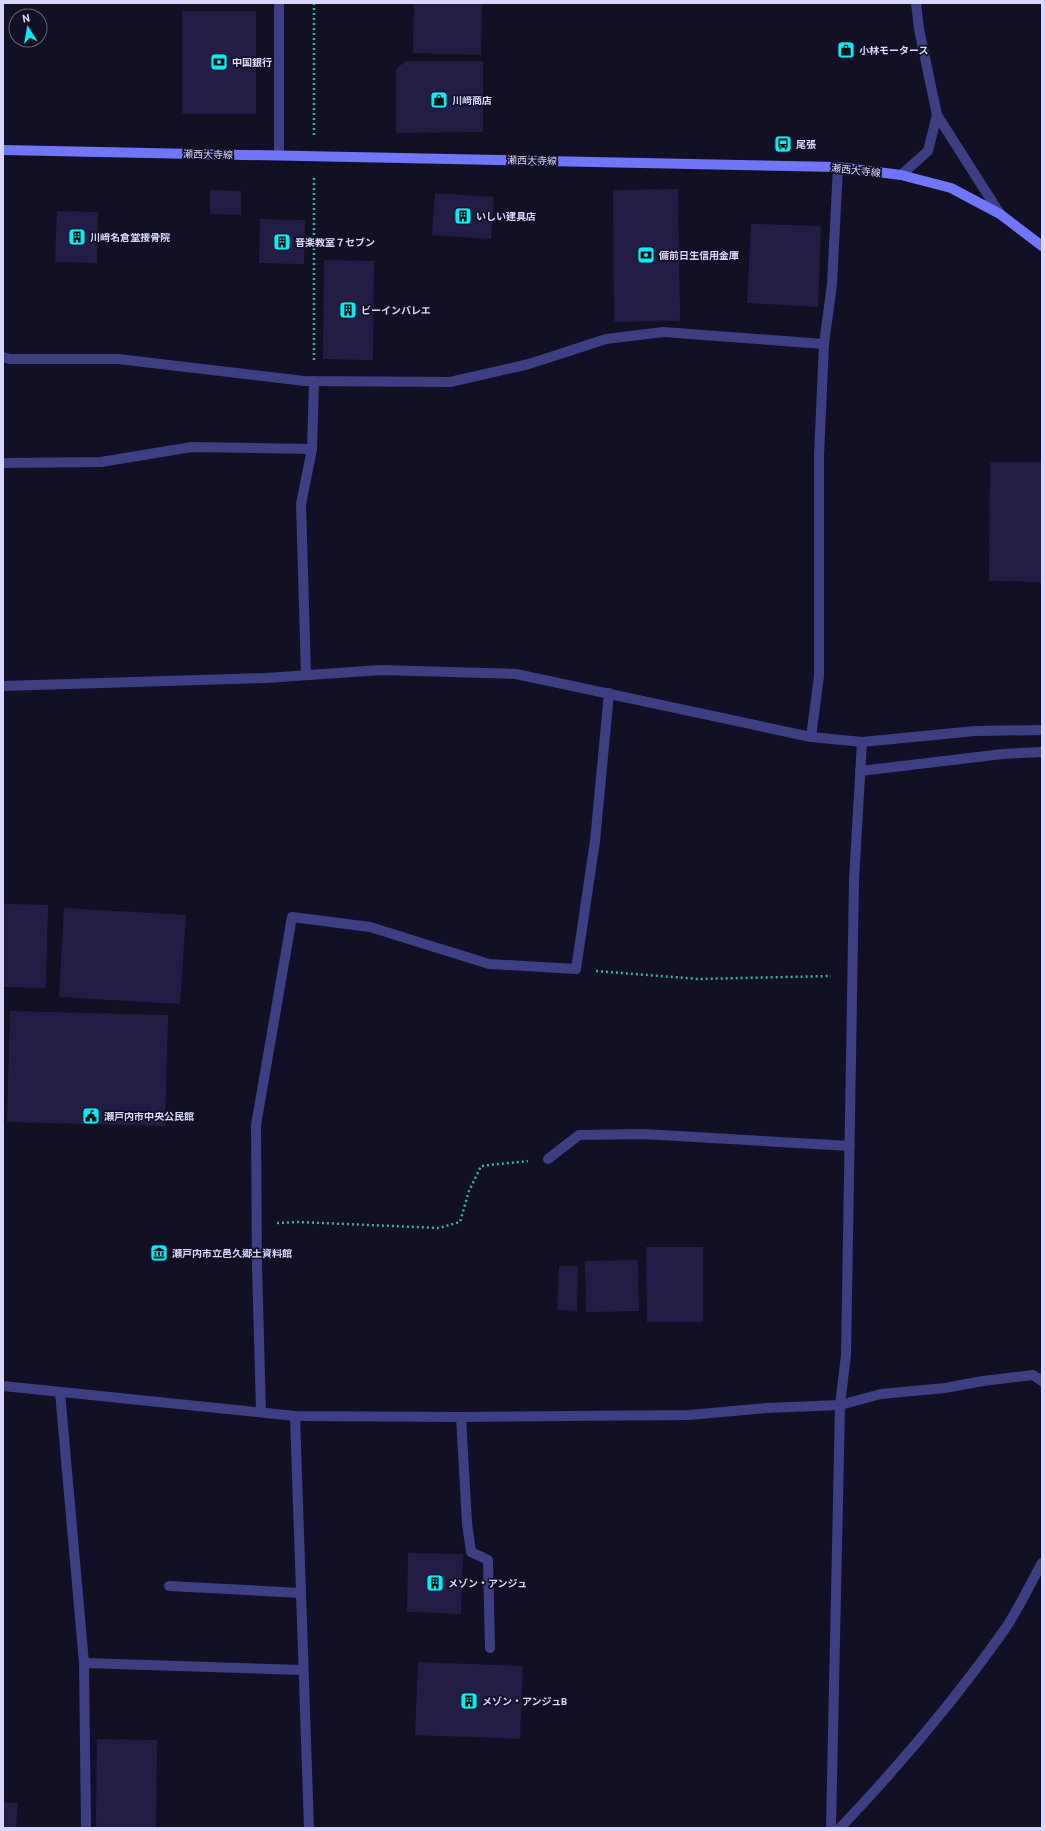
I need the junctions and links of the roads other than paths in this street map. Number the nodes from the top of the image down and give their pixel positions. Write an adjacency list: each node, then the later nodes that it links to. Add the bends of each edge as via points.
1 (279, 3): 5 (street)
2 (916, 3): 3 (street)
3 (937, 115): 7 (street, via 928,151); 8 (street)
4 (3, 150): 5 (main road, 瀬西大寺線)
5 (279, 155): 6 (main road, 瀬西大寺線)
6 (838, 167): 7 (main road, 瀬西大寺線); 10 (street, via 832,284)
7 (901, 175): 8 (main road, 瀬西大寺線, via 950,188)
8 (1000, 214): 9 (main road, 瀬西大寺線)
9 (1042, 246)
10 (824, 344): 12 (street, via 663,332 606,339 529,364 450,382); 19 (street, via 819,455 819,676)
11 (3, 357): 12 (street, via 118,359)
12 (314, 381): 13 (street)
13 (312, 449): 14 (street, via 192,447 101,462); 15 (street, via 301,504)
14 (3, 463)
15 (306, 675): 16 (street); 17 (street, via 381,670 516,674)
16 (3, 686)
17 (608, 693): 19 (street); 29 (street, via 595,841 576,969 489,964 370,927 292,917 256,1125)
18 (1042, 730): 20 (street, via 975,731)
19 (811, 737): 20 (street)
20 (862, 742): 22 (street)
21 (1042, 752): 22 (street, via 1003,754)
22 (860, 771): 23 (street, via 854,880)
23 (850, 1146): 24 (street, via 643,1134 579,1135); 28 (street, via 846,1355)
24 (548, 1159)
25 (1042, 1381): 28 (street, via 1033,1375 983,1380 945,1388 881,1394)
26 (3, 1386): 27 (street)
27 (60, 1392): 29 (street); 36 (street)
28 (840, 1405): 31 (street, via 689,1415); 40 (street)
29 (260, 1412): 30 (street)
30 (295, 1416): 31 (street); 34 (street)
31 (460, 1417): 35 (street, via 471,1552 488,1560)
32 (1042, 1563): 41 (street, via 1005,1628 948,1704 895,1770)
33 (169, 1586): 34 (street)
34 (301, 1593): 37 (street)
35 (490, 1648)
36 (84, 1663): 37 (street); 38 (street)
37 (303, 1670): 39 (street)
38 (86, 1828)
39 (308, 1828)
40 (831, 1828)
41 (840, 1828)

